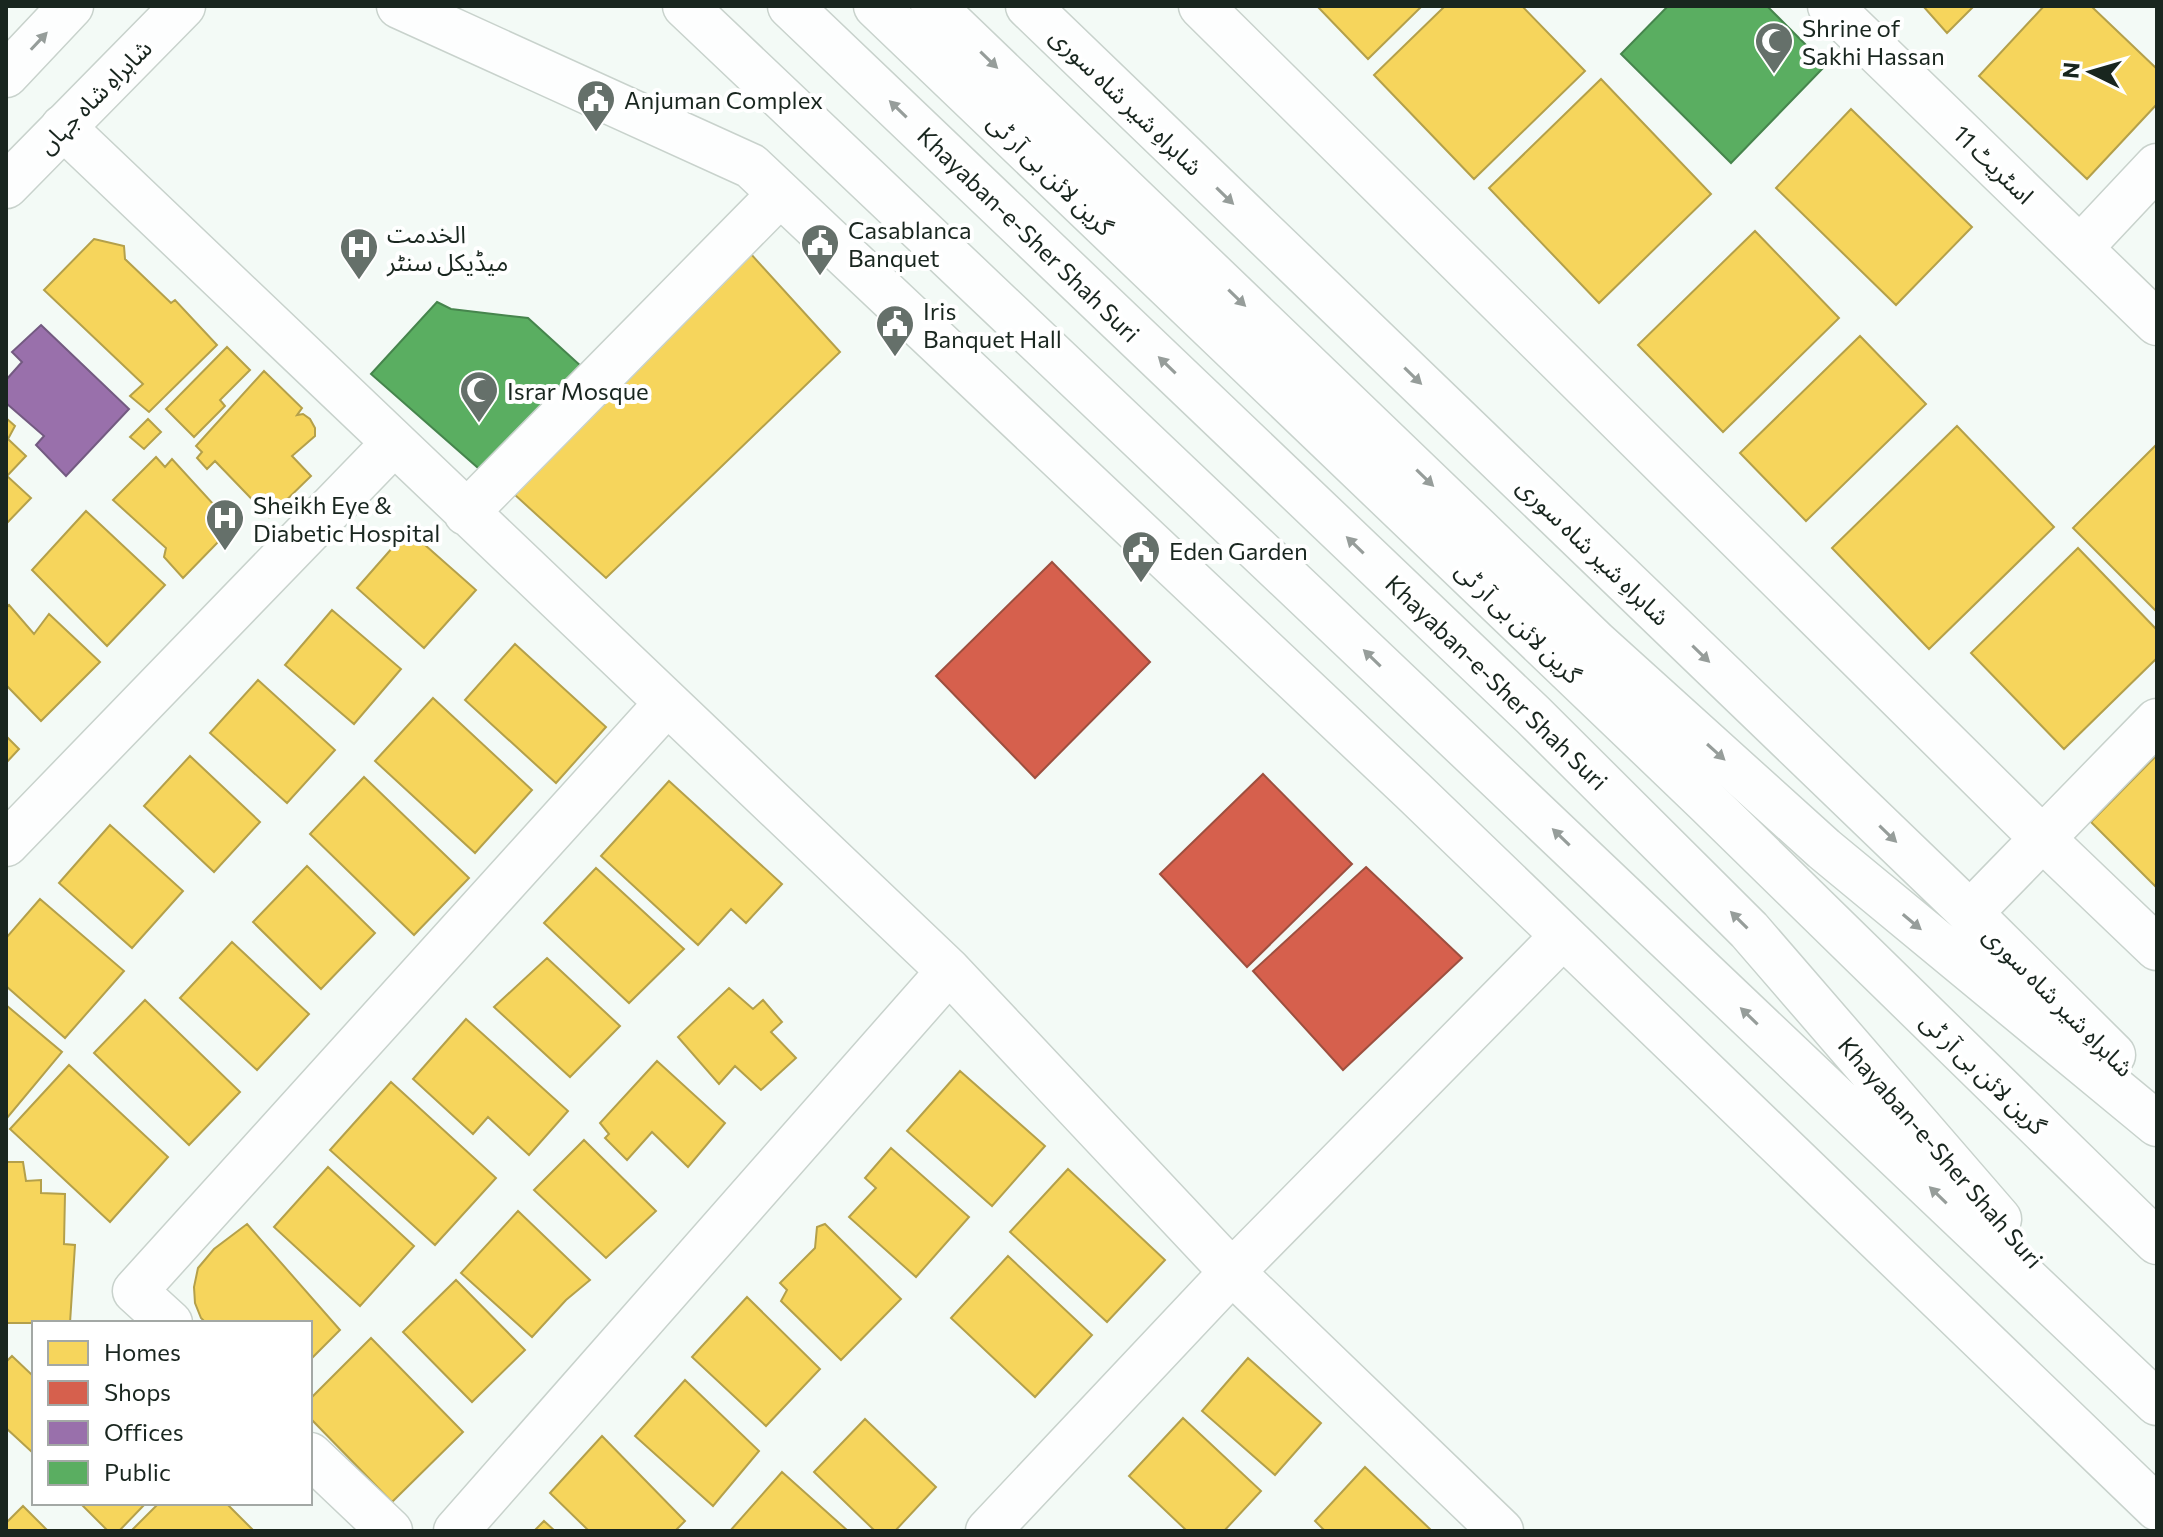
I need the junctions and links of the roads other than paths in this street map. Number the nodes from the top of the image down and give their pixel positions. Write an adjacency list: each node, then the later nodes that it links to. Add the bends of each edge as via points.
1 (71, 6): 11 (main road, one-way to 1)
2 (183, 6): 12 (main road, شاہراہِ شاہ جہاں)
3 (399, 6): 15 (main road, via 751,166)
4 (685, 6): 33 (main road, one-way to 4)
5 (790, 6): 33 (main road, Khayaban-e-Sher Shah Suri, one-way to 5, via 1749,930 1533,715)
6 (876, 6): 30 (main road, گرین لائن بی آر ٹی, via 1707,802)
7 (933, 6): 29 (main road, شاہراہِ شیر شاہ سوری, one-way to 29, via 1596,643 1824,849)
8 (1028, 6): 24 (main road, شاہراہِ شیر شاہ سوری, one-way to 24)
9 (1201, 6): 22 (main road)
10 (1830, 6): 16 (main road, اسٹریٹ 11)
11 (6, 75)
12 (63, 127): 14 (main road, شاہراہِ شاہ جہاں); 18 (main road)
13 (2157, 166): 16 (main road)
14 (6, 186)
15 (780, 194): 19 (main road); 25 (main road)
16 (2080, 248): 17 (main road, اسٹریٹ 11)
17 (2157, 323)
18 (394, 443): 19 (main road); 23 (main road)
19 (466, 513): 20 (main road)
20 (667, 703): 27 (main road); 32 (main road, via 135,1291)
21 (2157, 721): 22 (main road)
22 (2043, 839): 24 (main road); 26 (main road)
23 (6, 844)
24 (1970, 913): 28 (main road, شاہراہِ شیر شاہ سوری)
25 (1563, 936): 31 (main road); 35 (main road)
26 (2157, 948)
27 (949, 971): 31 (main road); 37 (main road)
28 (2157, 1098)
29 (2157, 1124)
30 (2157, 1242)
31 (1232, 1272): 38 (main road); 39 (main road)
32 (168, 1321)
33 (2157, 1403)
34 (312, 1457): 36 (main road)
35 (2157, 1508)
36 (390, 1531)
37 (456, 1531)
38 (988, 1531)
39 (1501, 1531)

